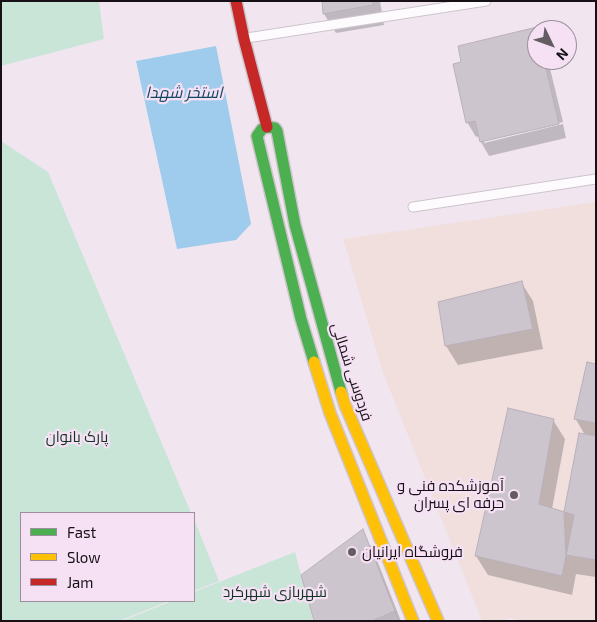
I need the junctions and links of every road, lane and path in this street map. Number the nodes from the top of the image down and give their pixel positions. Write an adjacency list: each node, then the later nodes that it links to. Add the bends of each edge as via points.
1 (236, 1): 3 (main road, فردوسی شمالی)
2 (486, 1): 3 (lane)
3 (244, 39): 4 (main road, فردوسی شمالی)
4 (267, 127): 7 (main road, via 257,136 301,319 330,413); 8 (main road, فردوسی شمالی, via 277,131 296,225 344,405)
5 (596, 179): 6 (lane)
6 (414, 207)
7 (413, 621)
8 (438, 621)

